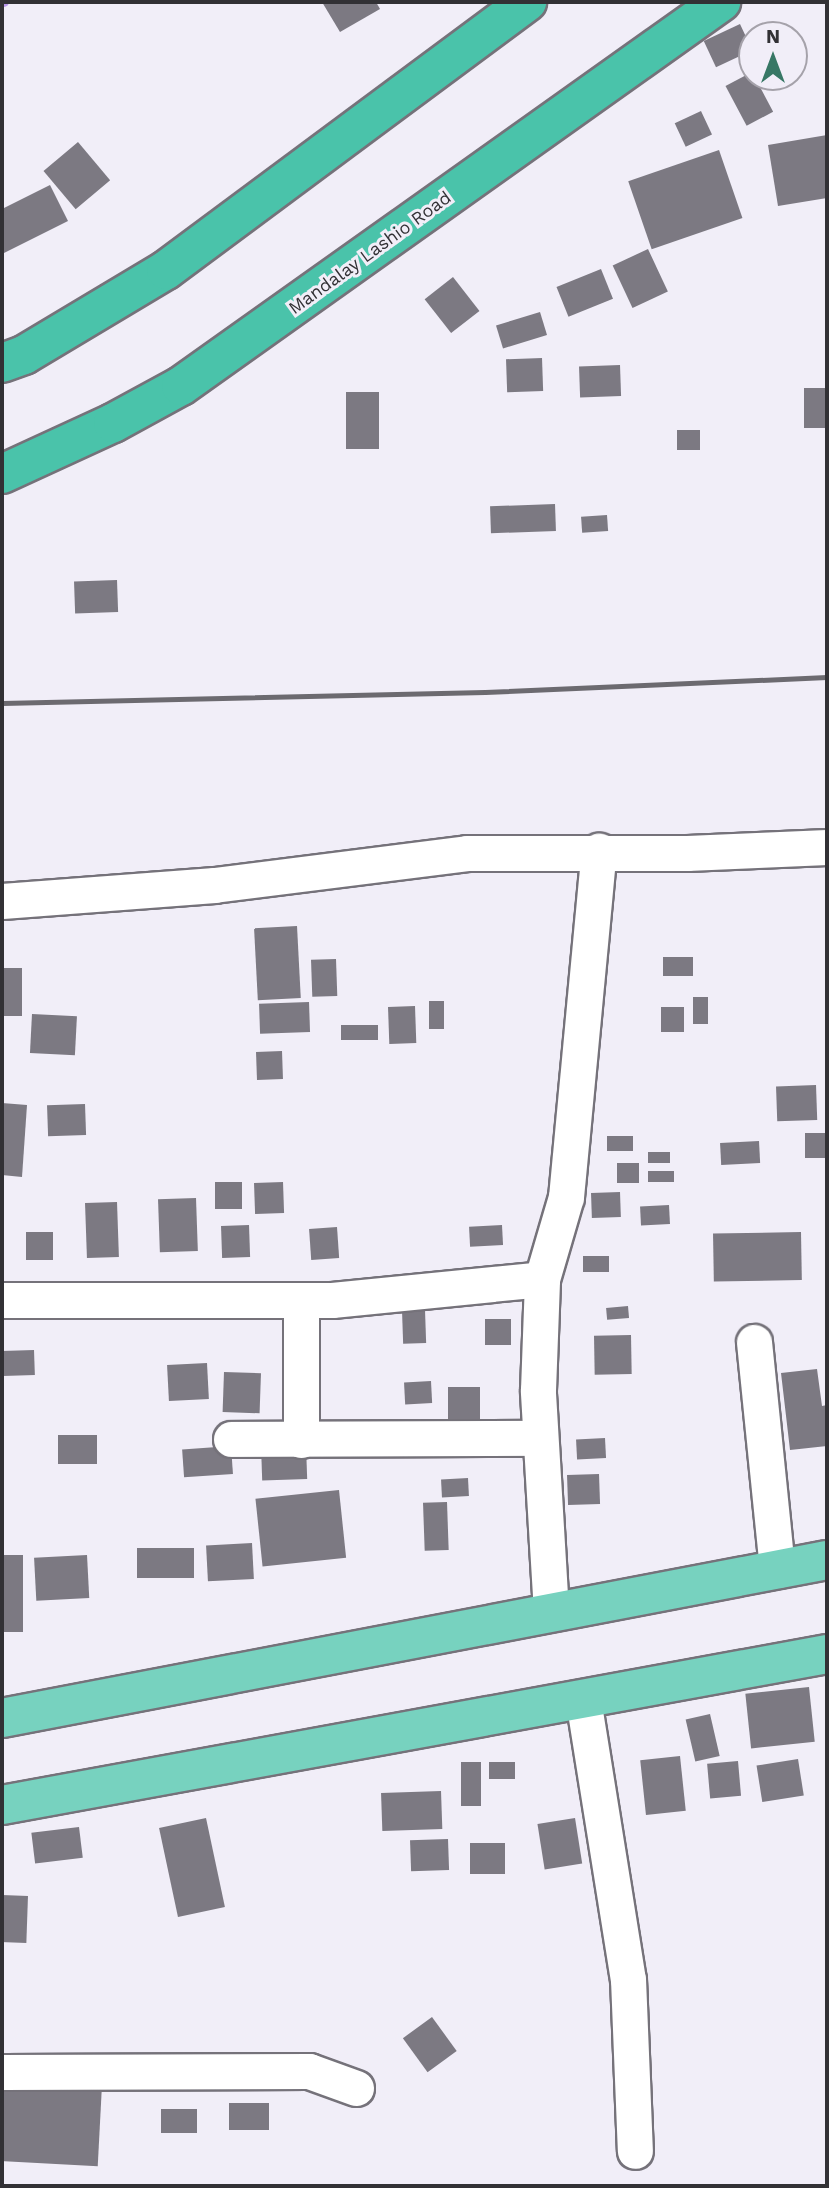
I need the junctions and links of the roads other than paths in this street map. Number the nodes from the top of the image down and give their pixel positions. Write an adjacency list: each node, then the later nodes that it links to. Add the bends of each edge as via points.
1 (527, 2): 3 (highway, via 166,270 24,355)
2 (721, 2): 4 (highway, Mandalay Lashio Road, via 181,386 113,424)
3 (2, 363)
4 (2, 474)
5 (827, 847): 6 (street, via 687,853)
6 (599, 851): 7 (street, via 467,853 214,885); 8 (street, via 566,1197)
7 (2, 901)
8 (542, 1279): 10 (street); 12 (street)
9 (2, 1300): 10 (street)
10 (301, 1300): 14 (street)
11 (754, 1342): 16 (street)
12 (540, 1438): 14 (street); 17 (street)
13 (231, 1439): 14 (street)
14 (301, 1440)
15 (827, 1560): 16 (main road)
16 (777, 1570): 17 (main road)
17 (551, 1612): 20 (main road)
18 (827, 1654): 19 (main road)
19 (583, 1699): 21 (main road); 24 (street, via 628,1979)
20 (2, 1718)
21 (2, 1805)
22 (2, 2072): 23 (street, via 309,2071)
23 (356, 2088)
24 (635, 2151)

